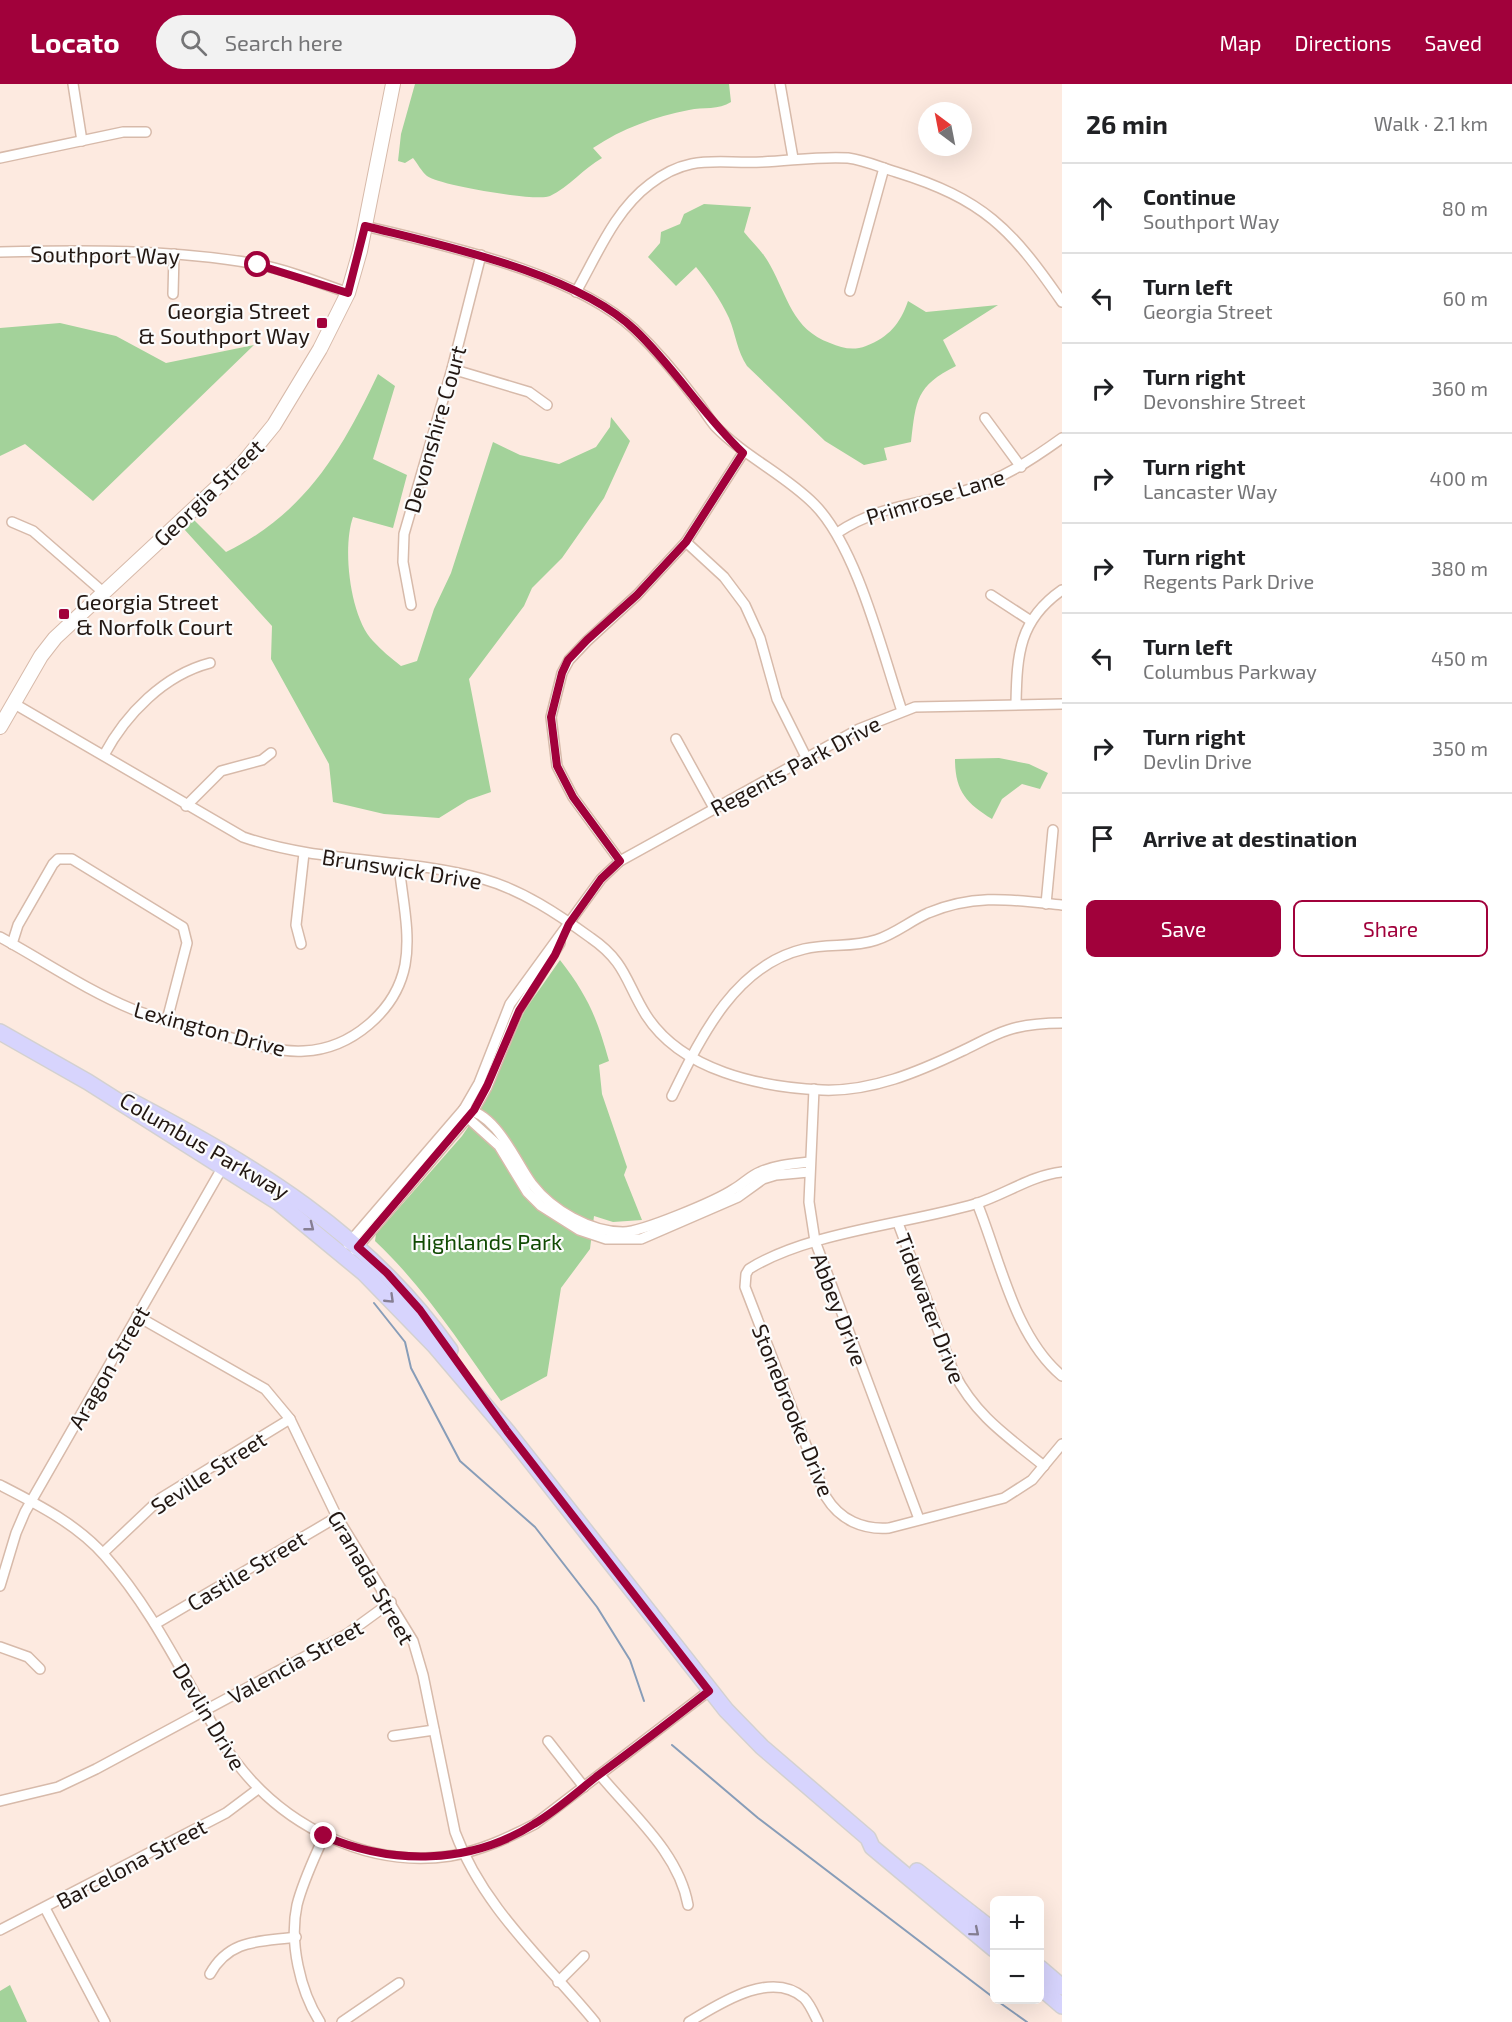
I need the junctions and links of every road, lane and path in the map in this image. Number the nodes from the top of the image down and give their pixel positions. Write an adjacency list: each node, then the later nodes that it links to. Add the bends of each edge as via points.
1 (72, 84): 5 (street)
2 (393, 84): 9 (street, Georgia Street)
3 (780, 84): 7 (street)
4 (146, 132): 5 (street, via 123,132)
5 (82, 141): 6 (street)
6 (0, 158)
7 (793, 158): 8 (street, via 851,158); 14 (street, via 762,162 711,160 664,174 625,207)
8 (884, 168): 13 (street); 17 (street, via 949,190 984,212 1023,248)
9 (365, 226): 12 (street); 15 (street, Georgia Street)
10 (0, 252): 11 (street, Southport Way, via 124,250)
11 (174, 254): 15 (street, Southport Way, via 258,265); 16 (street)
12 (482, 255): 14 (street); 18 (street, Devonshire Court)
13 (850, 291)
14 (576, 292): 22 (street, via 608,309 635,330 713,424)
15 (348, 293): 28 (street, Georgia Street, via 320,349 261,443 218,488)
16 (173, 294)
17 (1062, 302)
18 (452, 369): 19 (street, via 529,392); 30 (street, Devonshire Court, via 404,534 403,562)
19 (547, 405)
20 (985, 418): 23 (street)
21 (1062, 438): 23 (street, Primrose Lane)
22 (743, 453): 25 (street, via 802,494); 26 (street)
23 (1021, 467): 25 (street, Primrose Lane, via 963,491 879,511)
24 (12, 522): 28 (street, via 33,531)
25 (837, 533): 36 (street)
26 (686, 542): 41 (street, via 724,577 745,605 760,638 777,699); 46 (street, via 568,660 555,694 551,730 557,766 573,797)
27 (1062, 590): 31 (street)
28 (103, 591): 33 (street, Georgia Street, via 55,638)
29 (991, 595): 31 (street)
30 (411, 605)
31 (1031, 621): 34 (street, via 1019,649)
32 (210, 663): 40 (street, via 191,668 134,711)
33 (13, 703): 37 (street, Georgia Street); 40 (street, Brunswick Drive)
34 (1016, 704): 35 (street, Regents Park Drive); 36 (street, Regents Park Drive, via 915,707)
35 (1062, 704)
36 (902, 711): 41 (street, Regents Park Drive)
37 (0, 726)
38 (676, 739): 43 (street)
39 (271, 753): 42 (street, via 262,760 221,771)
40 (104, 755): 42 (street, Brunswick Drive)
41 (806, 757): 43 (street, Regents Park Drive)
42 (186, 806): 45 (street, Brunswick Drive, via 243,837 273,848)
43 (714, 808): 46 (street, Regents Park Drive)
44 (1053, 830): 48 (street)
45 (304, 853): 47 (street, Brunswick Drive); 53 (street, via 296,925)
46 (620, 861): 50 (street, Regents Park Drive, via 601,879)
47 (399, 865): 50 (street, Brunswick Drive, via 502,885); 54 (street, Lexington Drive, via 406,926 405,966 388,1002 366,1028 322,1047 290,1051)
48 (1046, 904): 49 (street); 57 (street, via 1001,898 967,901 925,914 889,936 870,942 824,945 784,955 736,989)
49 (1062, 905)
50 (569, 924): 57 (street, Brunswick Drive, via 607,949 621,964 651,1022 663,1036); 60 (street, Regents Park Drive, via 510,1004)
51 (0, 937): 52 (street, Lexington Drive)
52 (12, 944): 54 (street, Lexington Drive, via 132,1010); 54 (street, via 18,925 52,864 58,859 72,859 183,927 187,943)
53 (301, 944)
54 (167, 1020)
55 (1062, 1023): 58 (street, Brunswick Drive, via 1006,1030 902,1078 868,1086)
56 (0, 1032): 61 (main road, Columbus Parkway, via 88,1082 123,1097)
57 (692, 1056): 58 (street, Brunswick Drive, via 739,1077); 59 (street)
58 (814, 1089): 62 (street, Abbey Drive)
59 (672, 1096)
60 (469, 1112): 62 (street, via 506,1141 534,1186 549,1202 582,1222 607,1231 639,1230 733,1190 774,1167); 67 (street, Regents Park Drive)
61 (226, 1161): 67 (main road, Columbus Parkway, via 276,1183); 68 (street, Aragon Street)
62 (809, 1167): 66 (street, Abbey Drive)
63 (1062, 1172): 64 (street)
64 (977, 1203): 65 (street); 69 (street, via 1028,1336)
65 (898, 1223): 66 (street); 72 (street, Tidewater Drive, via 966,1396 979,1412)
66 (815, 1241): 76 (street, Abbey Drive); 76 (street, Stonebrooke Drive, via 749,1269 745,1287 830,1504 845,1518 866,1527 889,1528)
67 (349, 1250): 83 (main road, Columbus Parkway, via 387,1273 420,1310 507,1431)
68 (137, 1316): 70 (street, Granada Street, via 265,1389); 74 (street, Aragon Street)
69 (1062, 1376)
70 (290, 1419): 75 (street, Granada Street); 77 (street, Seville Street, via 161,1498)
71 (1062, 1444): 72 (street, Stonebrooke Drive)
72 (1044, 1466): 76 (street, Stonebrooke Drive, via 1032,1480 1004,1498)
73 (0, 1485): 74 (street, Devlin Drive)
74 (32, 1501): 77 (street, Devlin Drive, via 66,1522); 78 (street, Aragon Street, via 16,1533)
75 (337, 1516): 79 (street, Granada Street); 80 (street, Castile Street)
76 (919, 1519)
77 (103, 1553): 80 (street, Devlin Drive)
78 (0, 1586)
79 (391, 1602): 84 (street, Valencia Street, via 347,1634); 85 (street, Granada Street, via 413,1641)
80 (155, 1624): 84 (street, Devlin Drive)
81 (0, 1647): 82 (street, via 28,1657)
82 (40, 1669)
83 (709, 1691): 88 (street, Devlin Drive); 93 (main road, Columbus Parkway, via 762,1747)
84 (205, 1711): 90 (street, Devlin Drive, via 234,1760); 91 (street, Valencia Street, via 58,1787)
85 (434, 1730): 86 (street); 94 (street, Granada Street)
86 (393, 1736)
87 (548, 1741): 89 (street)
88 (600, 1775): 89 (street, Devlin Drive); 95 (street, via 670,1859)
89 (584, 1787): 94 (street, Devlin Drive, via 524,1830)
90 (258, 1789): 92 (street, Devlin Drive); 96 (street, Barcelona Street, via 226,1813)
91 (0, 1801)
92 (324, 1836): 94 (street, Devlin Drive, via 365,1851 401,1856); 99 (street, via 297,1908)
93 (868, 1838): 97 (main road, Columbus Parkway, via 876,1839); 100 (main road, Columbus Parkway, one-way to 100, via 872,1847)
94 (462, 1853): 104 (street, Granada Street, via 514,1930)
95 (688, 1905)
96 (45, 1908): 98 (street, Barcelona Street); 109 (street)
97 (990, 1928)
98 (0, 1930)
99 (296, 1937): 103 (street, via 262,1941 226,1952); 110 (street, via 305,1993)
100 (990, 1946)
101 (584, 1956): 104 (street)
102 (1044, 1971): 106 (main road)
103 (210, 1974)
104 (558, 1982): 112 (street, Granada Street)
105 (399, 1983): 111 (street)
106 (1062, 1987)
107 (1044, 1990): 108 (main road)
108 (1062, 2006)
109 (105, 2022)
110 (320, 2022)
111 (342, 2022)
112 (595, 2022)
113 (689, 2022): 114 (street, via 751,1990 780,1987 803,1997)
114 (818, 2022)

